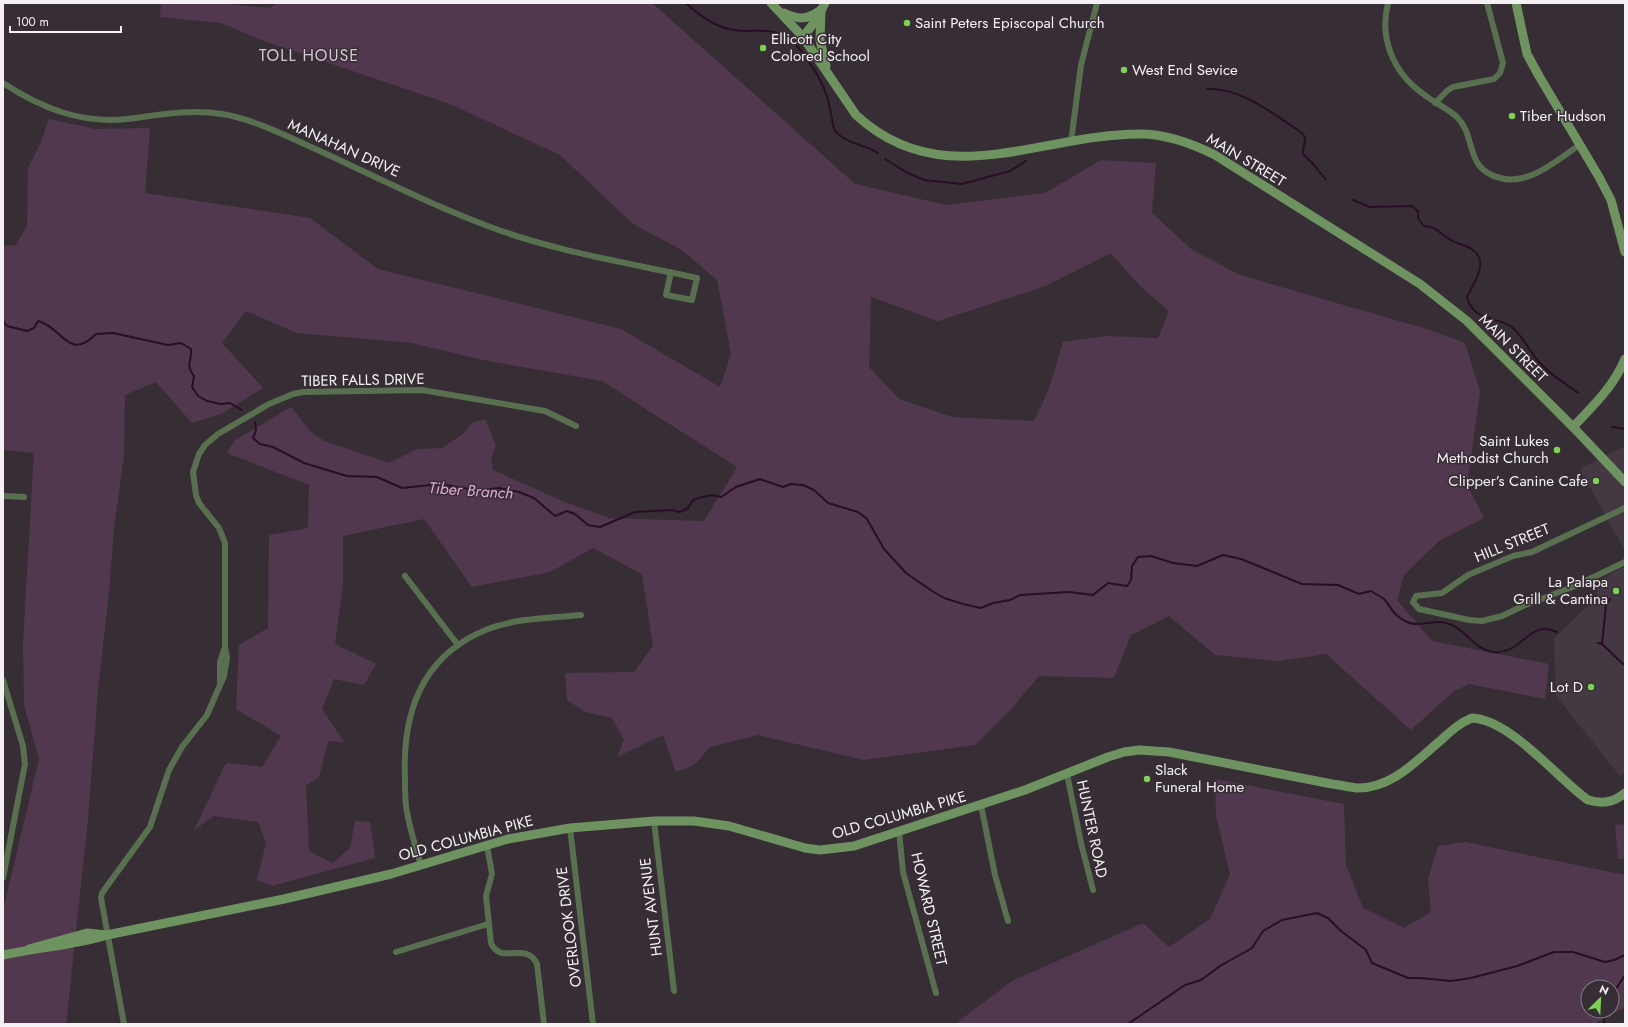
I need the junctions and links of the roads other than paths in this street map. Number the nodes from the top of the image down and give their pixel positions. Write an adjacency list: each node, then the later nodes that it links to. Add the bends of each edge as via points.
1 (771, 3): 7 (street, MAIN STREET)
2 (1097, 3): 12 (street, via 1081,65)
3 (1388, 3): 11 (street, via 1385,28 1392,58 1411,85)
4 (1487, 3): 11 (street, via 1503,63 1500,73 1494,79 1453,87)
5 (1516, 3): 13 (street, via 1528,54)
6 (823, 7): 7 (street, via 813,16 801,19); 8 (street); 10 (street, via 820,29 823,58)
7 (778, 11): 8 (street, MAIN STREET)
8 (803, 37): 10 (street, MAIN STREET)
9 (3, 83): 15 (street, MANAHAN DRIVE, via 44,106 80,117 101,120 125,119 192,111 223,114 241,119 288,137 494,228 557,247)
10 (834, 84): 12 (street, MAIN STREET, via 856,115 866,123 901,144 934,155 984,156)
11 (1435, 103): 13 (street, via 1457,117 1463,126 1476,162 1482,169 1500,178 1523,179)
12 (1071, 142): 18 (street, MAIN STREET, via 1141,134 1179,140 1215,155 1420,284 1467,321)
13 (1581, 144): 14 (street, via 1611,200)
14 (1625, 252)
15 (671, 272): 15 (street, MANAHAN DRIVE, via 666,295 692,300 697,278)
16 (1625, 359): 18 (street, via 1616,378 1604,394)
17 (576, 426): 40 (street, TIBER FALLS DRIVE, via 538,409 422,390 293,394 269,404 218,434 205,445 199,454 193,480 199,503 219,528 225,543 227,665 207,714 175,759 150,827 102,893 101,903)
18 (1573, 427): 19 (street, MAIN STREET)
19 (1625, 482)
20 (3, 496): 21 (street)
21 (24, 497)
22 (1625, 508): 23 (street, HILL STREET, via 1532,552 1513,556 1468,575 1442,592 1416,596 1413,602 1419,609 1482,621 1502,616 1575,586)
23 (1625, 562)
24 (405, 576): 26 (street)
25 (581, 615): 26 (street, via 505,624 488,629)
26 (458, 645): 35 (street, via 430,674 421,689 413,704 405,738 406,804)
27 (3, 680): 36 (street, via 23,746 25,764)
28 (1067, 774): 29 (street, OLD COLUMBIA PIKE, via 1124,752 1153,750 1332,784 1357,788 1370,787 1406,771 1457,726 1472,718 1488,721 1529,748 1588,800 1607,803); 30 (street, OLD COLUMBIA PIKE); 37 (street, HUNTER ROAD)
29 (1625, 793)
30 (981, 805): 33 (street, OLD COLUMBIA PIKE); 38 (street)
31 (654, 821): 32 (street, OLD COLUMBIA PIKE); 33 (street, OLD COLUMBIA PIKE, via 712,823 820,850 854,846); 43 (street, HUNT AVENUE)
32 (570, 828): 34 (street, OLD COLUMBIA PIKE, via 527,834); 47 (street, OVERLOOK DRIVE)
33 (899, 831): 44 (street, HOWARD STREET, via 903,872)
34 (487, 846): 35 (street, OLD COLUMBIA PIKE); 39 (street, via 492,874 486,896)
35 (421, 865): 40 (street, OLD COLUMBIA PIKE, via 284,899)
36 (3, 878)
37 (1092, 890)
38 (1008, 921)
39 (488, 924): 41 (street); 46 (street, via 491,943 497,951 508,954 522,952 535,959)
40 (107, 936): 42 (street, OLD COLUMBIA PIKE, via 79,944); 45 (street, TIBER FALLS DRIVE)
41 (396, 952)
42 (3, 955)
43 (674, 991)
44 (936, 993)
45 (124, 1024)
46 (544, 1024)
47 (593, 1024)

